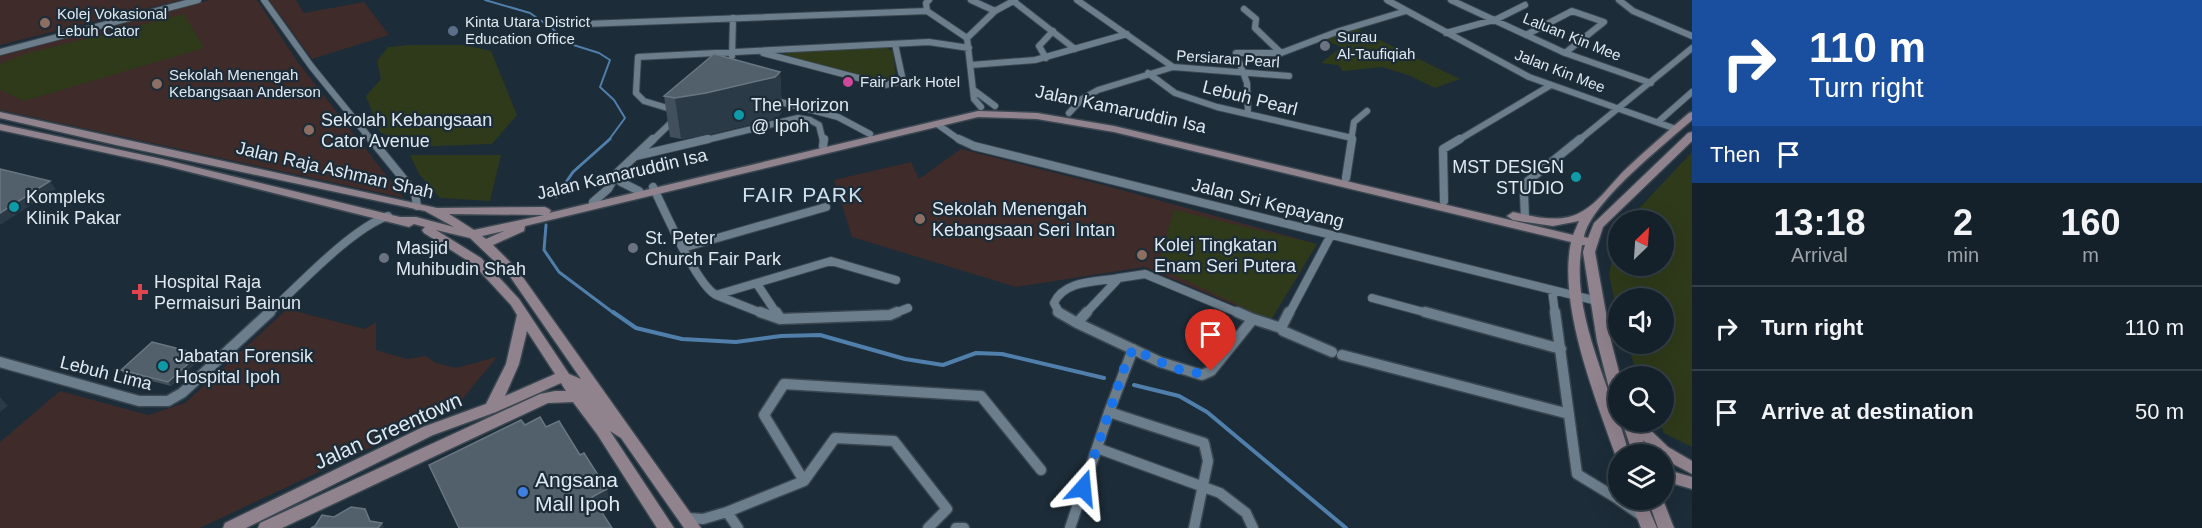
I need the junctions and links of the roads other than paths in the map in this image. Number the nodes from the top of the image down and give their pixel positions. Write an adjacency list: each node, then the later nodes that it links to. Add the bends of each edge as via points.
1 (186, 0): 29 (street)
2 (198, 0): 29 (street)
3 (264, 0): 78 (street, via 310,66)
4 (929, 0): 13 (street)
5 (971, 0): 14 (street)
6 (1013, 0): 14 (street); 19 (street)
7 (1077, 0): 21 (street)
8 (1387, 0): 15 (street, Jalan Kin Mee)
9 (1451, 0): 17 (street, Laluan Kin Mee)
10 (1619, 0): 23 (street, via 1633,11)
11 (1526, 5): 17 (street)
12 (1244, 9): 33 (street, via 1256,19 1257,31)
13 (927, 10): 16 (street); 24 (street)
14 (995, 11): 24 (street)
15 (1406, 11): 20 (street, Jalan Kin Mee); 33 (street)
16 (733, 18): 18 (street); 31 (street)
17 (1497, 20): 20 (street); 22 (street, Laluan Kin Mee)
18 (585, 24)
19 (1053, 31): 28 (street); 35 (street, via 1039,46)
20 (1446, 33): 44 (street, Jalan Kin Mee)
21 (1127, 34): 28 (street); 39 (street)
22 (1526, 35): 34 (street, Laluan Kin Mee); 34 (street, via 1572,11 1604,22)
23 (1692, 36)
24 (967, 38): 26 (street)
25 (895, 44): 26 (street, via 929,42); 30 (street); 30 (street, via 903,81 885,85)
26 (969, 48): 38 (street)
27 (1692, 48): 43 (street)
28 (1075, 49): 35 (street)
29 (0, 50)
30 (755, 51): 31 (street)
31 (733, 52): 32 (street); 37 (street)
32 (708, 53): 36 (street); 53 (street, via 638,57 636,93 644,101)
33 (1281, 53): 40 (street, via 1236,53)
34 (1565, 53): 43 (street, Laluan Kin Mee)
35 (1046, 57): 38 (street)
36 (709, 64)
37 (729, 65)
38 (971, 65): 45 (street)
39 (1173, 67): 40 (street, Persiaran Pearl); 41 (street, Persiaran Pearl)
40 (1245, 73): 42 (street, Persiaran Pearl); 56 (street, via 1251,97)
41 (1148, 74): 54 (street, Persiaran Pearl, via 1098,90); 56 (street, Lebuh Pearl, via 1180,95)
42 (1289, 76)
43 (1651, 83): 50 (street)
44 (1551, 85): 50 (street, Jalan Kin Mee); 76 (street, via 1443,149)
45 (975, 91): 48 (street); 49 (street, via 975,102)
46 (1692, 92): 60 (street)
47 (761, 97): 64 (street, via 848,121)
48 (995, 106): 49 (main road, Jalan Kamaruddin Isa); 54 (main road, Jalan Kamaruddin Isa)
49 (981, 107): 52 (main road); 59 (main road, Jalan Kamaruddin Isa)
50 (1619, 108): 60 (street, Jalan Kin Mee); 84 (street, via 1528,181)
51 (1367, 111): 66 (street, via 1354,122)
52 (1010, 112): 58 (main road, Jalan Kamaruddin Isa); 59 (main road, Jalan Kamaruddin Isa)
53 (682, 113): 69 (street)
54 (1069, 113): 58 (main road); 73 (main road, Jalan Kamaruddin Isa)
55 (0, 114): 78 (main road, Jalan Raja Ashman Shah)
56 (1248, 114): 66 (street, Lebuh Pearl)
57 (1692, 115): 63 (main road)
58 (1043, 116): 88 (main road, Jalan Kamaruddin Isa)
59 (934, 121): 64 (main road, Jalan Kamaruddin Isa); 74 (main road, Jalan Kamaruddin Isa); 87 (street, Jalan Sri Kepayang, via 974,146)
60 (1658, 122): 63 (street, Jalan Kin Mee)
61 (1692, 127): 63 (main road)
62 (0, 128): 83 (main road, Jalan Raja Ashman Shah)
63 (1676, 129): 68 (main road, via 1681,135 1674,143); 71 (main road)
64 (870, 134): 67 (main road, Jalan Kamaruddin Isa)
65 (1692, 135): 68 (main road)
66 (1352, 138): 73 (street)
67 (823, 146): 69 (street, via 820,125 798,118); 74 (main road, Jalan Kamaruddin Isa)
68 (1677, 149): 70 (main road)
69 (634, 156): 72 (street)
70 (1662, 164): 71 (main road); 89 (main road, via 1598,226)
71 (1632, 169): 80 (main road)
72 (617, 173): 75 (street, via 621,182); 77 (street, via 608,189)
73 (1346, 178): 76 (main road, Jalan Kamaruddin Isa)
74 (655, 190): 75 (main road, Jalan Kamaruddin Isa); 81 (main road, Jalan Kamaruddin Isa); 91 (street)
75 (639, 191): 77 (main road, Jalan Kamaruddin Isa)
76 (1444, 201): 82 (main road, Jalan Kamaruddin Isa)
77 (593, 202): 81 (main road, Jalan Kamaruddin Isa)
78 (423, 207): 81 (main road); 86 (main road, Jalan Raja Ashman Shah, via 448,217)
79 (826, 207): 91 (street)
80 (1597, 207): 84 (main road, via 1568,222); 88 (main road)
81 (546, 213): 86 (main road, Jalan Kamaruddin Isa); 90 (main road)
82 (1507, 215): 84 (main road); 88 (main road, Jalan Kamaruddin Isa)
83 (388, 216): 85 (main road, Jalan Raja Ashman Shah); 109 (street, Lebuh Lima, via 373,221 348,241 182,393 168,401 140,401)
84 (1525, 218)
85 (403, 220): 86 (main road); 100 (main road, Jalan Raja Ashman Shah, via 430,231 477,261)
86 (467, 233): 90 (main road, Jalan Raja Ashman Shah); 100 (main road, via 466,243 506,283)
87 (1331, 235): 95 (street, Jalan Sri Kepayang); 106 (street)
88 (1578, 235): 89 (main road, Jalan Kamaruddin Isa); 97 (main road, via 1574,248)
89 (1592, 240): 99 (main road, via 1589,252)
90 (486, 244): 118 (main road, Jalan Raja Ashman Shah, via 513,272)
91 (686, 247): 96 (street, via 709,291)
92 (1119, 278): 104 (street, via 1145,274); 105 (street); 105 (street, via 1065,289 1054,310)
93 (896, 280): 94 (street, via 831,261)
94 (757, 284): 96 (street); 103 (street)
95 (1552, 290): 97 (street, Jalan Sri Kepayang); 108 (street)
96 (716, 295): 103 (street)
97 (1578, 296): 99 (street, Jalan Sri Kepayang); 115 (main road, via 1592,369)
98 (1372, 298): 108 (street)
99 (1596, 301): 110 (main road)
100 (515, 302): 102 (main road, Jalan Raja Ashman Shah)
101 (908, 308): 103 (street, via 890,315)
102 (524, 316): 111 (main road, Jalan Raja Ashman Shah); 113 (main road, via 509,378)
103 (780, 318)
104 (1253, 319): 106 (street); 107 (street, via 1211,371 1203,375)
105 (1077, 323): 107 (street)
106 (1281, 328): 116 (street, via 1337,353)
107 (1133, 349): 114 (street)
108 (1561, 349): 116 (street)
109 (0, 362)
110 (1609, 366)
111 (563, 376): 112 (main road, Jalan Raja Ashman Shah); 113 (main road, Jalan Greentown); 118 (main road, via 577,383 606,421)
112 (577, 398): 137 (main road, Jalan Greentown, via 545,398); 138 (main road, Jalan Raja Ashman Shah)
113 (491, 408): 136 (main road, Jalan Greentown, via 428,431)
114 (1109, 412): 119 (street); 127 (street, via 1204,444 1208,461)
115 (1608, 412)
116 (1569, 414): 128 (street, via 1576,474)
117 (1642, 432): 120 (main road, via 1663,451)
118 (630, 436): 134 (main road, Jalan Raja Ashman Shah)
119 (1097, 448): 127 (street); 143 (street)
120 (1692, 468)
121 (1041, 470): 125 (street, via 981,396 784,384 764,415)
122 (1674, 470): 123 (main road)
123 (1692, 475)
124 (1674, 478): 126 (main road)
125 (804, 482): 133 (street); 140 (street, via 835,438 894,441 948,509)
126 (1692, 483)
127 (1203, 487): 144 (street); 145 (street, via 1237,504)
128 (1608, 493)
129 (1632, 510): 135 (street)
130 (1643, 510): 135 (main road)
131 (1648, 510): 135 (main road)
132 (1660, 510): 146 (main road)
133 (727, 512): 134 (street); 139 (street)
134 (690, 523)
135 (1650, 525)
136 (240, 526)
137 (266, 528)
138 (666, 528)
139 (738, 528)
140 (928, 528)
141 (956, 528): 142 (street)
142 (964, 528)
143 (1070, 528)
144 (1194, 528)
145 (1253, 528)
146 (1666, 528)

